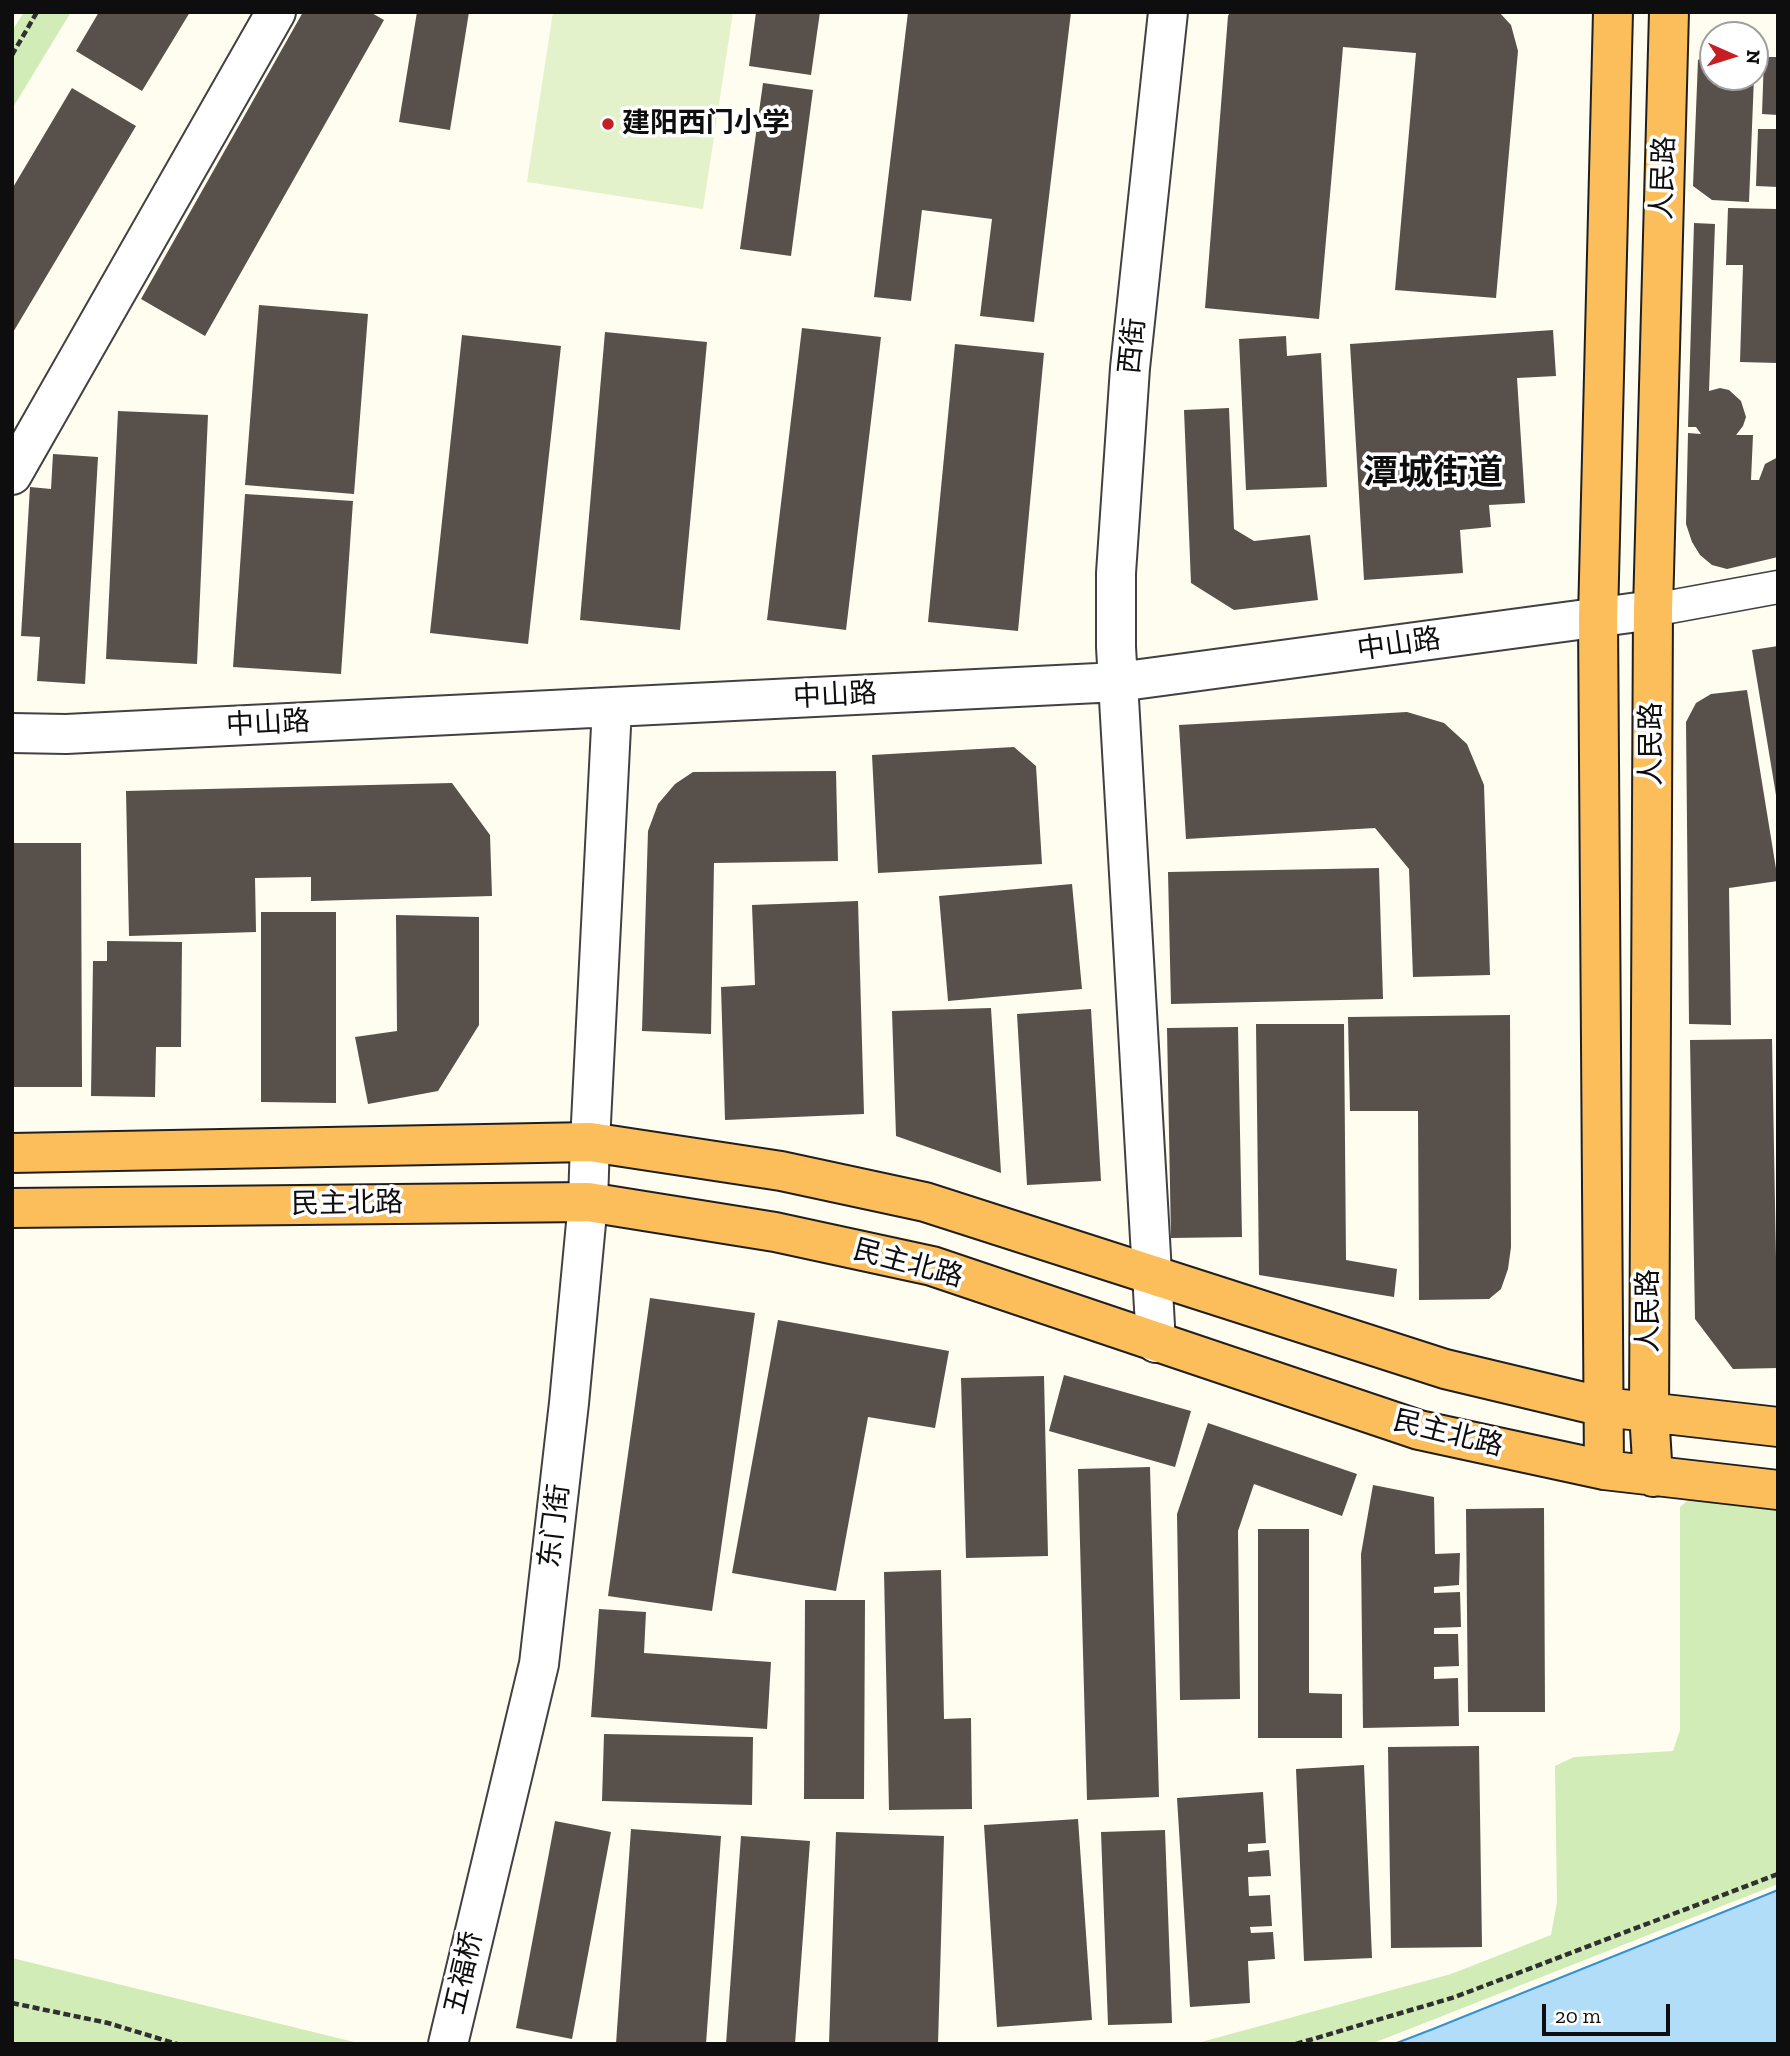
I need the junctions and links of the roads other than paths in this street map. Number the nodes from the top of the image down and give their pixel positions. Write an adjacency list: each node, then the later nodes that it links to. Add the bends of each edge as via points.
1 (276, 12): 5 (street)
2 (1168, 12): 9 (street, 西街, via 1129,382 1116,573)
3 (1613, 12): 8 (highway, 人民路)
4 (1669, 12): 7 (highway, 人民路)
5 (12, 475)
6 (1778, 587): 7 (street)
7 (1653, 610): 8 (street, 中山路); 19 (highway, 人民路)
8 (1598, 618): 9 (street, 中山路); 18 (highway, 人民路)
9 (1118, 682): 10 (street, 中山路); 16 (street, 西街)
10 (612, 707): 11 (street, 中山路); 12 (street, 东门街)
11 (12, 733)
12 (590, 1142): 13 (highway, 民主北路); 14 (street, 东门街); 16 (highway, 民主北路, via 780,1171 925,1202)
13 (12, 1153)
14 (588, 1202): 15 (highway, 民主北路); 17 (highway, 民主北路, via 775,1232 932,1266); 24 (street, 东门街, via 539,1664)
15 (12, 1208)
16 (1152, 1274): 17 (street, 西街); 18 (highway, 民主北路, via 1445,1368)
17 (1156, 1343): 21 (highway, 民主北路, via 1419,1430)
18 (1604, 1406): 19 (highway, 民主北路); 21 (highway, 人民路)
19 (1649, 1413): 20 (highway, 民主北路); 22 (highway, 人民路)
20 (1778, 1427)
21 (1604, 1470): 22 (highway, 民主北路)
22 (1653, 1477): 23 (highway, 民主北路)
23 (1778, 1490)
24 (480, 1902): 25 (street, 五福桥)
25 (448, 2044)

